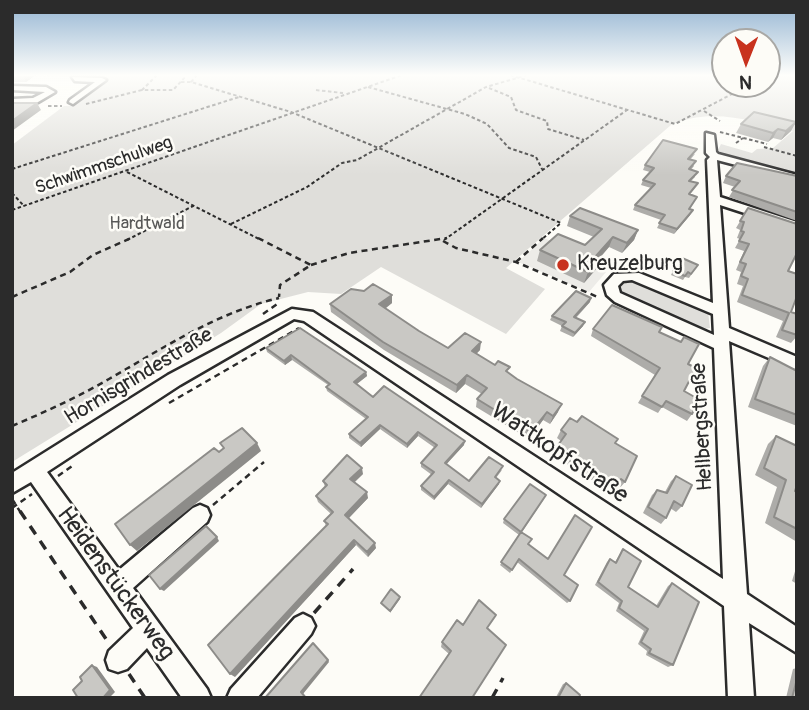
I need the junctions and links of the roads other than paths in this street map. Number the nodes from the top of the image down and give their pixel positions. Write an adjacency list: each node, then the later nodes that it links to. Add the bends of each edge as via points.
1 (713, 133): 2 (street, Hellbergstraße, via 711,153)
2 (715, 156): 3 (street); 4 (street, Hellbergstraße)
3 (797, 178)
4 (714, 199): 5 (street); 6 (street, Hellbergstraße)
5 (797, 226)
6 (719, 311): 8 (street, Hellbergstraße); 8 (street, via 643,278 622,276 611,285 614,295)
7 (292, 312): 10 (street, Hornisgrindestraße, via 174,380); 14 (street, Wattkopfstraße, via 313,320)
8 (721, 338): 9 (street); 14 (street, Hellbergstraße)
9 (797, 364)
10 (38, 477): 11 (street, Hornisgrindestraße); 13 (street, Heidenstückerweg)
11 (12, 484)
12 (200, 515): 13 (street)
13 (117, 587): 16 (street, Heidenstückerweg)
14 (736, 600): 17 (street, Wattkopfstraße); 21 (street, Hellbergstraße)
15 (303, 626): 20 (street)
16 (148, 630): 18 (street); 19 (street, Heidenstückerweg)
17 (797, 641)
18 (118, 660)
19 (198, 698)
20 (240, 698)
21 (741, 698)

